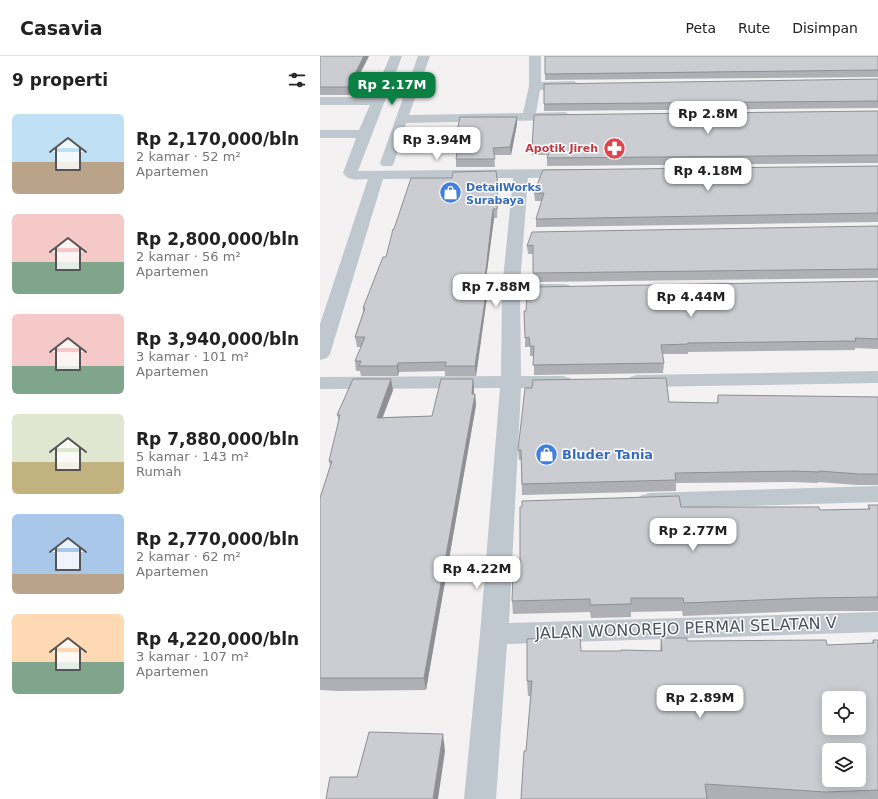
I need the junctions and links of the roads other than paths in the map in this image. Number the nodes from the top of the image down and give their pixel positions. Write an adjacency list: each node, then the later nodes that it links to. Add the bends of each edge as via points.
1 (396, 56): 4 (street)
2 (535, 56): 6 (street)
3 (422, 62): 4 (street); 11 (street)
4 (391, 69): 8 (street)
5 (583, 85): 6 (street)
6 (536, 86): 10 (street)
7 (320, 101): 8 (street)
8 (377, 102): 13 (street)
9 (577, 116): 10 (street)
10 (529, 117): 11 (street)
11 (401, 119): 14 (street)
12 (320, 134): 13 (street)
13 (364, 134): 14 (street, via 353,170)
14 (382, 170): 15 (street); 15 (street, via 580,167); 18 (street)
15 (521, 176): 17 (street, via 524,233)
16 (583, 289): 17 (street)
17 (511, 290): 23 (street)
18 (320, 354)
19 (878, 377): 20 (street)
20 (614, 381)
21 (583, 382): 23 (street)
22 (320, 383): 23 (street)
23 (511, 383): 27 (street, via 514,505)
24 (878, 494): 25 (street)
25 (627, 502)
26 (878, 622): 27 (street, JALAN WONOREJO PERMAI SELATAN V)
27 (494, 634): 28 (street)
28 (480, 799)

